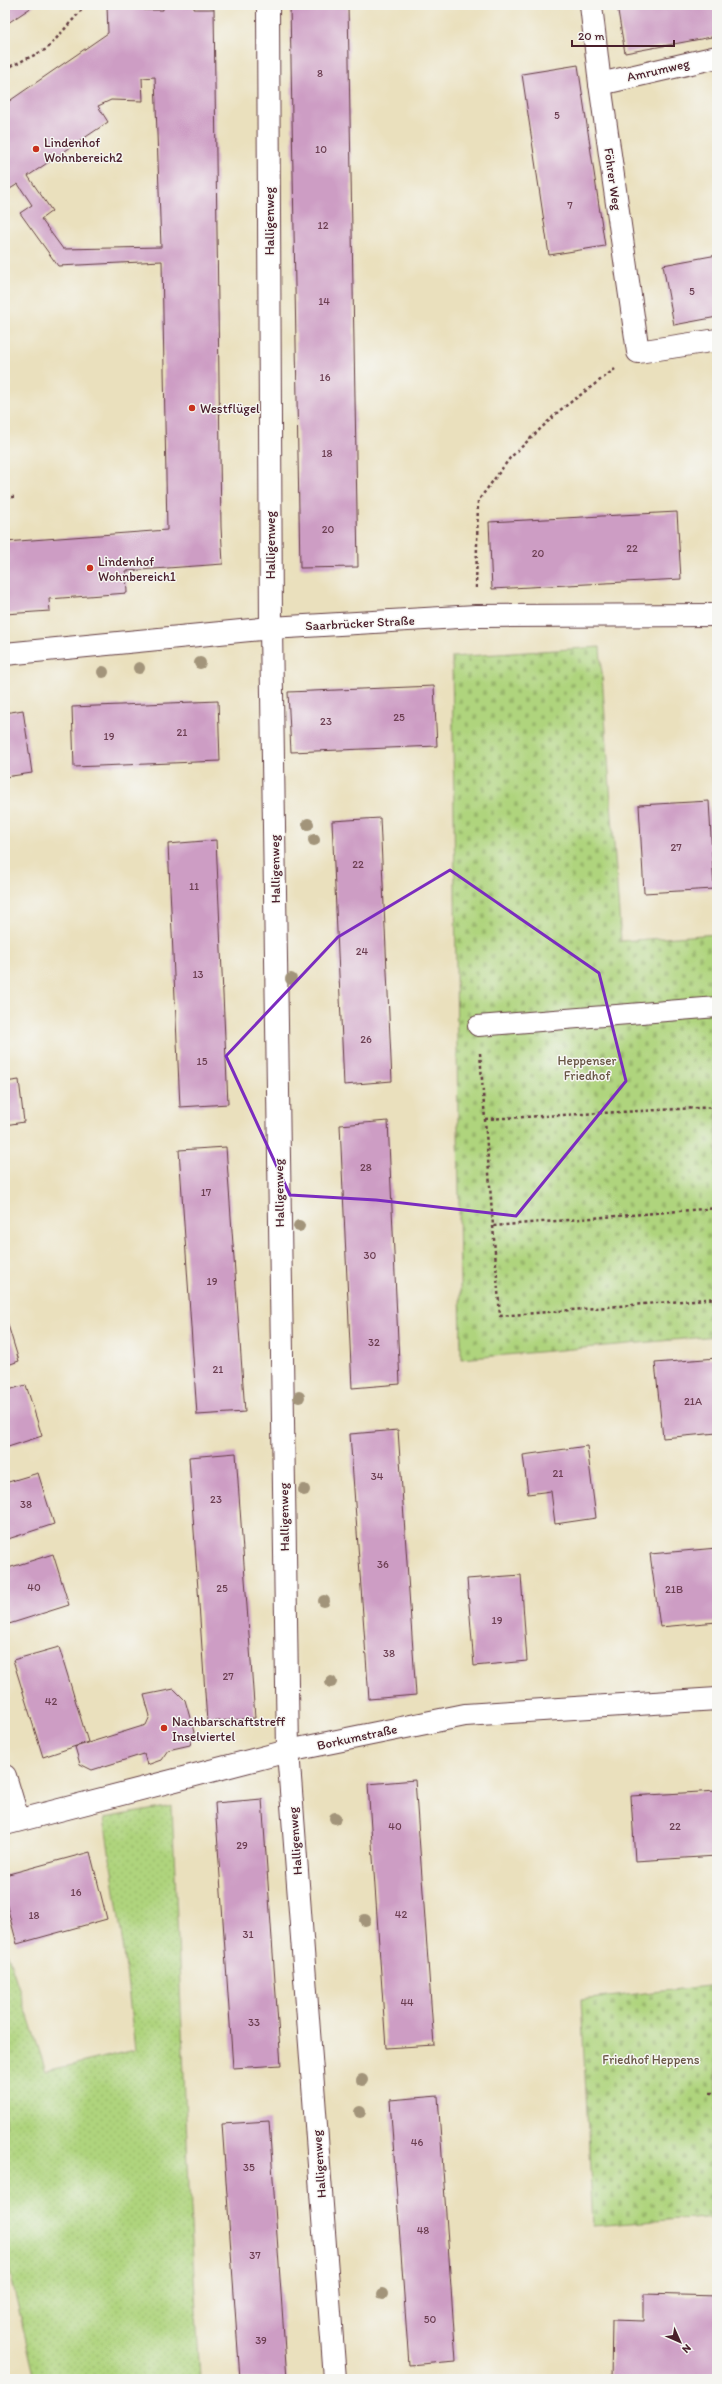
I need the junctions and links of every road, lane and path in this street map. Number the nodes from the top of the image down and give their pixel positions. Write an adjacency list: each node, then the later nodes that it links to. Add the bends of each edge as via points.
1 (86, 5): 5 (path, via 47,49)
2 (268, 5): 13 (street, Halligenweg)
3 (591, 5): 6 (street, Föhrer Weg)
4 (717, 57): 6 (street, Amrumweg)
5 (5, 69)
6 (600, 84): 8 (street, Föhrer Weg)
7 (717, 340): 8 (street)
8 (638, 352): 12 (path, via 559,411 510,458 478,500)
9 (16, 496): 10 (path)
10 (5, 498)
11 (717, 615): 12 (street, Saarbrücker Straße)
12 (476, 616): 13 (street, Saarbrücker Straße)
13 (271, 628): 14 (street, Saarbrücker Straße); 23 (street, Halligenweg)
14 (5, 654)
15 (717, 1007): 16 (lane)
16 (478, 1026): 18 (path)
17 (717, 1107): 18 (path)
18 (485, 1119): 20 (path)
19 (717, 1208): 20 (path)
20 (493, 1226): 21 (path, via 500,1316)
21 (717, 1298)
22 (717, 1699): 23 (street, Borkumstraße, via 465,1715)
23 (288, 1751): 25 (street, Borkumstraße); 28 (street, Halligenweg)
24 (5, 1776): 25 (street)
25 (12, 1822)
26 (710, 2093): 27 (path)
27 (717, 2093)
28 (334, 2379)

